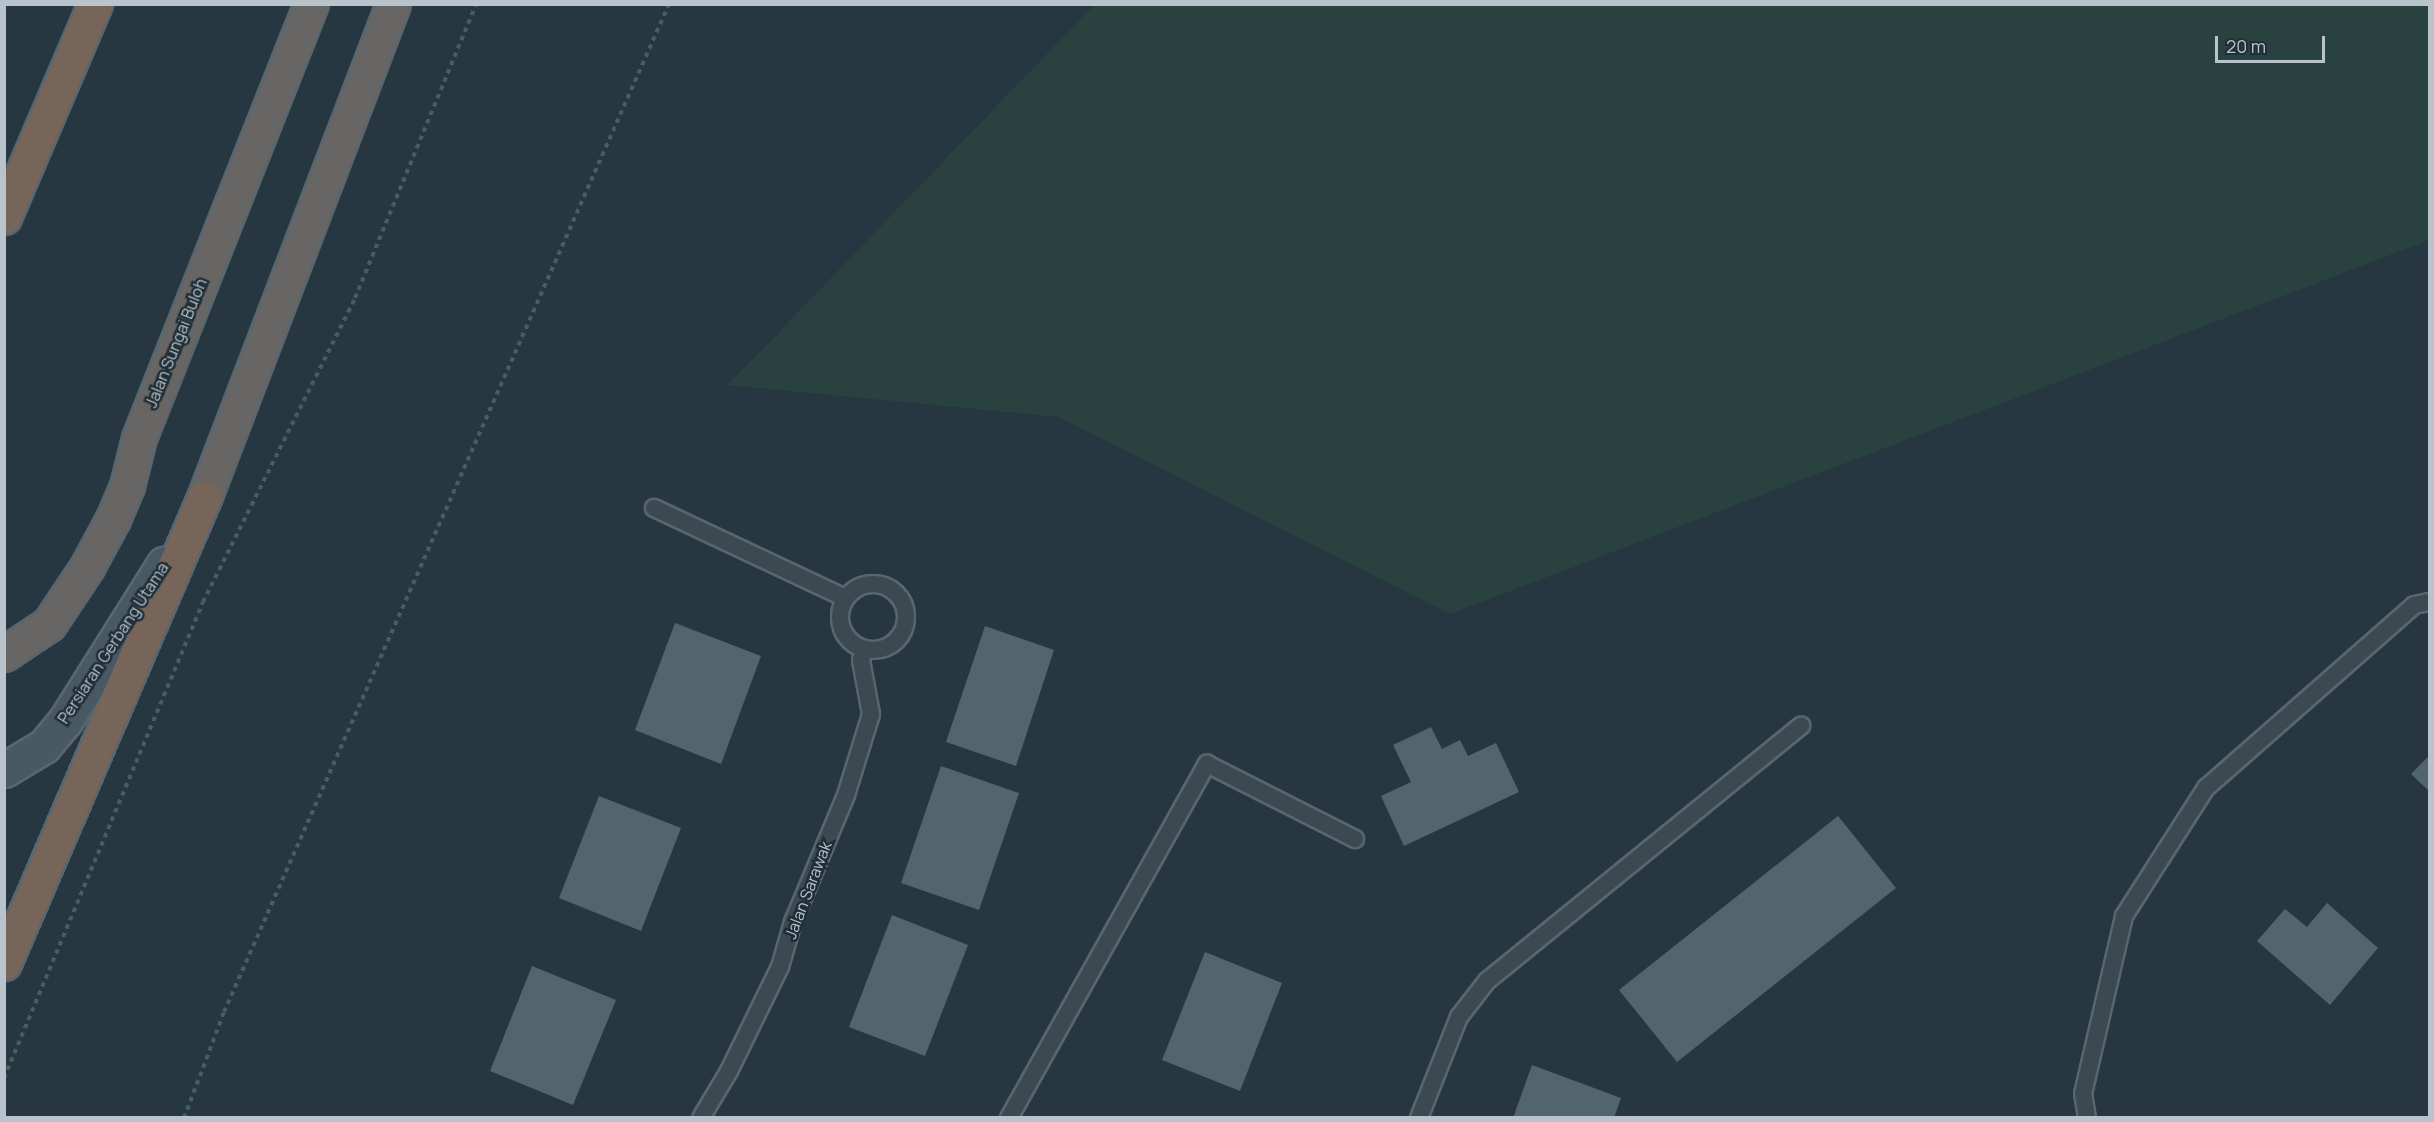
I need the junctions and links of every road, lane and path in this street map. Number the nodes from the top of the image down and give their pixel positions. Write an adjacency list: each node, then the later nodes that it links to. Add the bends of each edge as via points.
1 (95, 4): 6 (highway)
2 (311, 4): 12 (highway, Jalan Sungai Buloh, via 139,438 127,486 113,519 49,624)
3 (393, 4): 7 (highway)
4 (476, 4): 17 (path, via 355,298 204,602)
5 (669, 4): 18 (path, via 224,1012)
6 (4, 217)
7 (204, 498): 14 (main road, Persiaran Gerbang Utama, via 65,721 44,746); 16 (highway)
8 (654, 508): 9 (lane)
9 (845, 598): 11 (lane, via 839,618 847,639); 11 (lane, via 861,585 882,584 900,596 908,616 902,636 885,650)
10 (2430, 602): 22 (lane, via 2414,605 2206,788 2124,916 2083,1095)
11 (864, 650): 19 (lane, Jalan Sarawak, via 861,660 871,714 846,795 793,922 780,967 729,1071)
12 (4, 654)
13 (1801, 726): 21 (lane, via 1487,981 1459,1017)
14 (4, 770)
15 (1355, 839): 20 (lane, via 1207,764)
16 (4, 963)
17 (4, 1078)
18 (184, 1118)
19 (701, 1118)
20 (1010, 1118)
21 (1419, 1118)
22 (2087, 1118)

